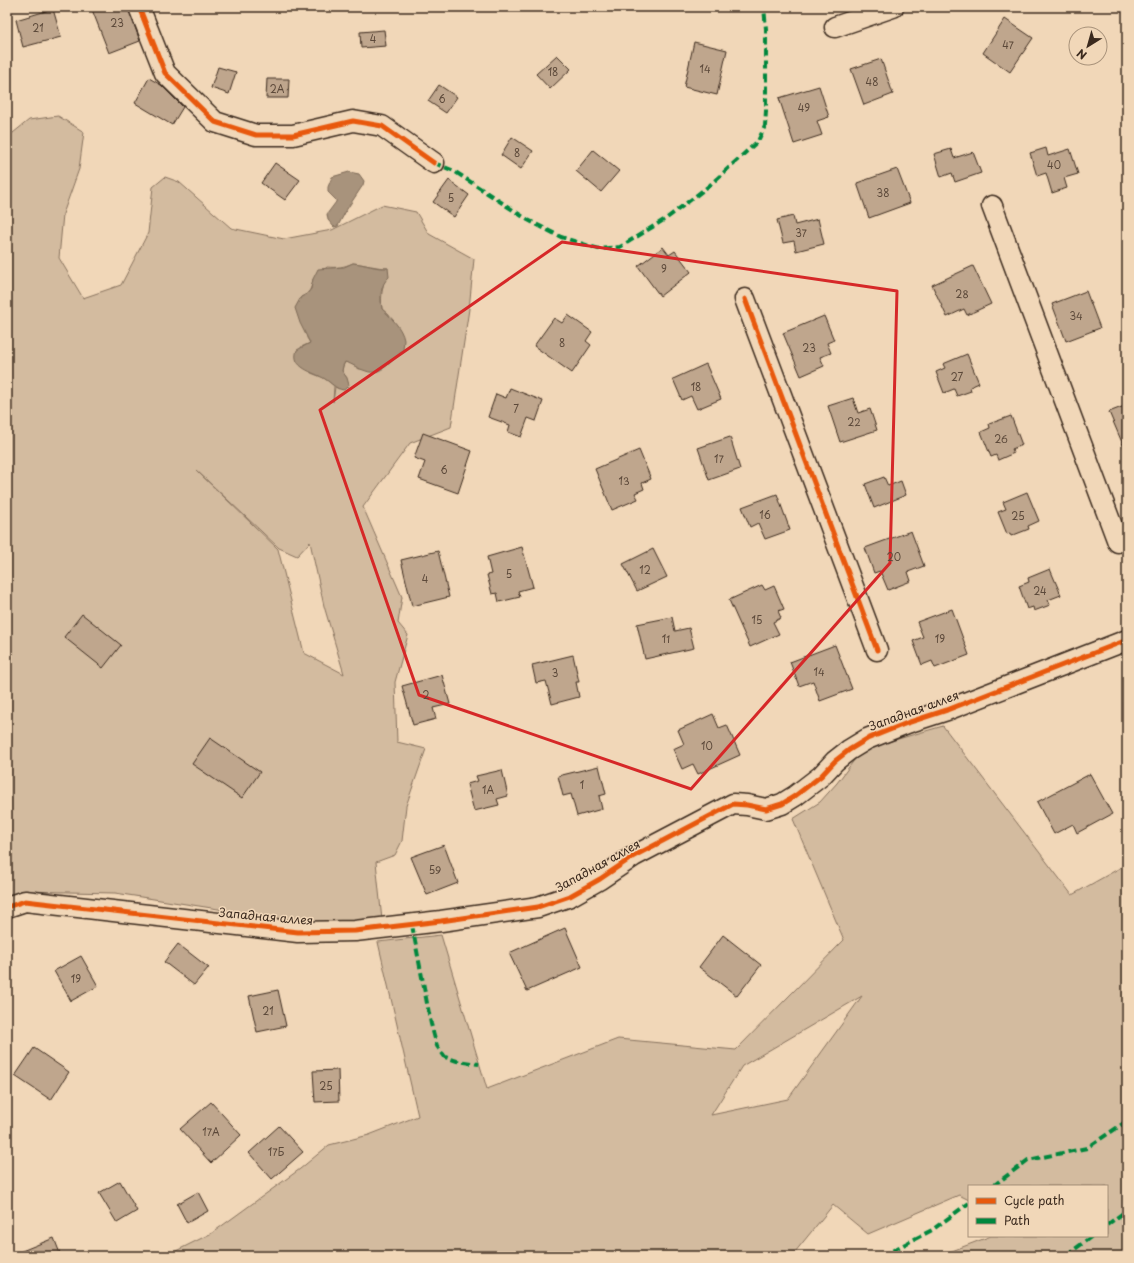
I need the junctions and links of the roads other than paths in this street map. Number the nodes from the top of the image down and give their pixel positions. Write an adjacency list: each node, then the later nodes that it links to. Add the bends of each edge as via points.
1 (138, 7): 4 (street, via 165,73 215,122 256,135 293,135 353,121 382,126)
2 (893, 7): 3 (street)
3 (835, 27)
4 (434, 163)
5 (992, 206): 7 (street)
6 (745, 299): 9 (street)
7 (1118, 542)
8 (1127, 640): 10 (street, Западная аллея, via 867,739 849,750 821,776 782,804 766,809 733,804 634,856 570,896 538,907 362,931 298,932 25,901)
9 (877, 650)
10 (7, 907)

